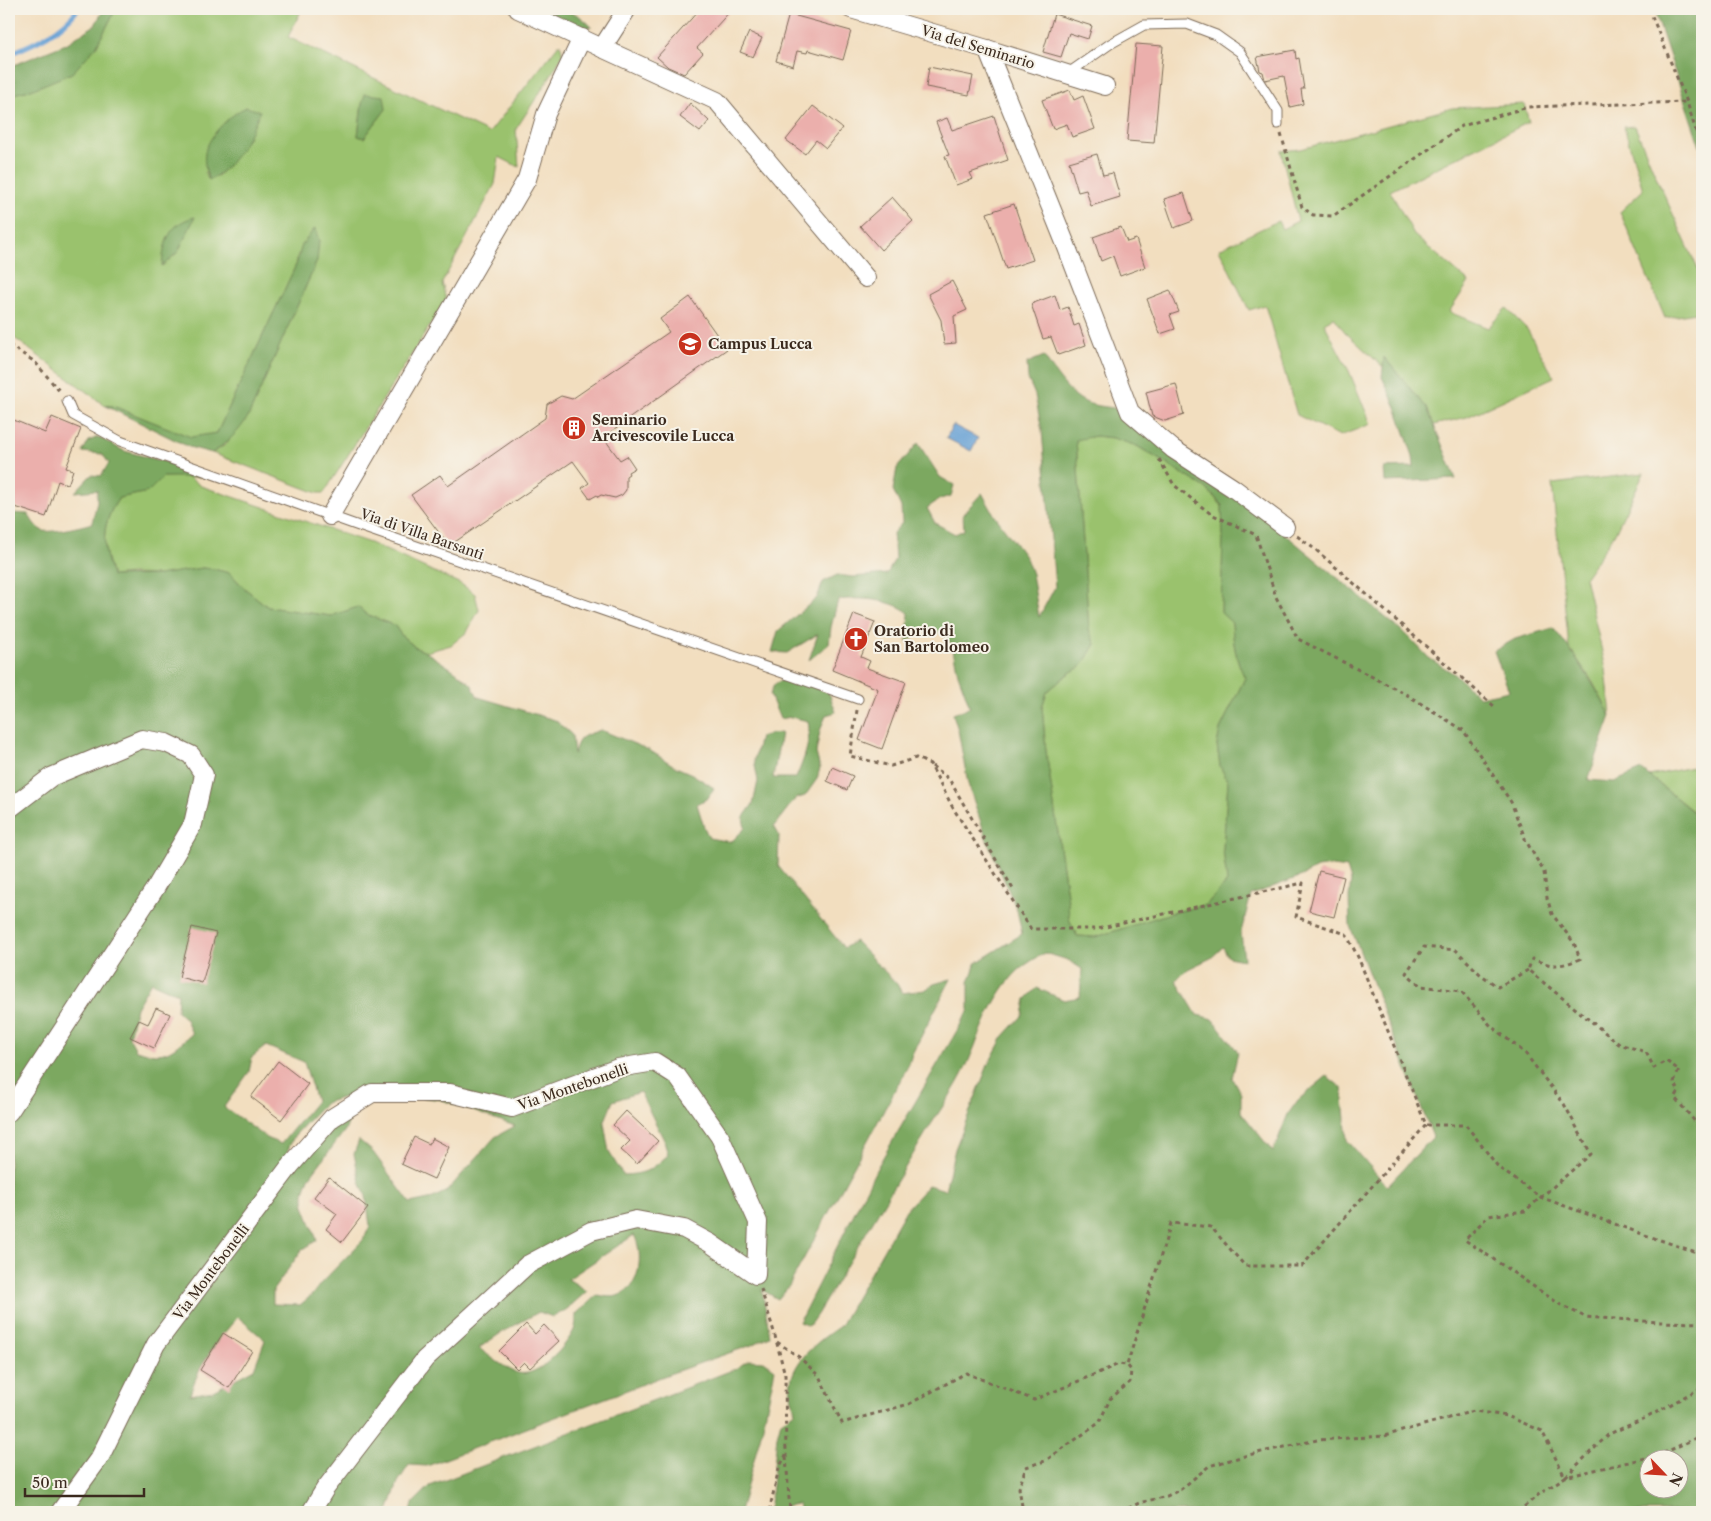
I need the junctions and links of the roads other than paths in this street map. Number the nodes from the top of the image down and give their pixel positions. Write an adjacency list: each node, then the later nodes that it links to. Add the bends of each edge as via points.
1 (518, 9): 4 (street)
2 (627, 9): 5 (street)
3 (851, 9): 6 (street, Via del Seminario)
4 (582, 38): 5 (street); 12 (street, via 546,114 527,179)
5 (602, 48): 10 (street, via 717,101)
6 (988, 49): 7 (street, Via del Seminario); 13 (street, via 1130,412 1173,449)
7 (1067, 74): 8 (street, Via del Seminario); 9 (lane, via 1144,25 1187,24 1216,35 1240,52 1278,111)
8 (1105, 86)
9 (1278, 124)
10 (866, 278)
11 (67, 401): 12 (lane, Via di Villa Barsanti, via 73,415 120,442)
12 (330, 516): 14 (lane, Via di Villa Barsanti)
13 (1285, 526)
14 (858, 699)
15 (9, 809): 16 (street, via 51,777 142,739 166,743 191,755 204,775 193,824 156,888)
16 (9, 1112)
17 (60, 1512): 18 (street, Via Montebonelli, via 100,1457 156,1344 290,1166 332,1118 372,1093 450,1093 512,1108 618,1068 655,1062 677,1076 720,1137 758,1222 756,1274 684,1229 636,1220 591,1231 527,1265 425,1359 325,1489)
18 (311, 1512)

